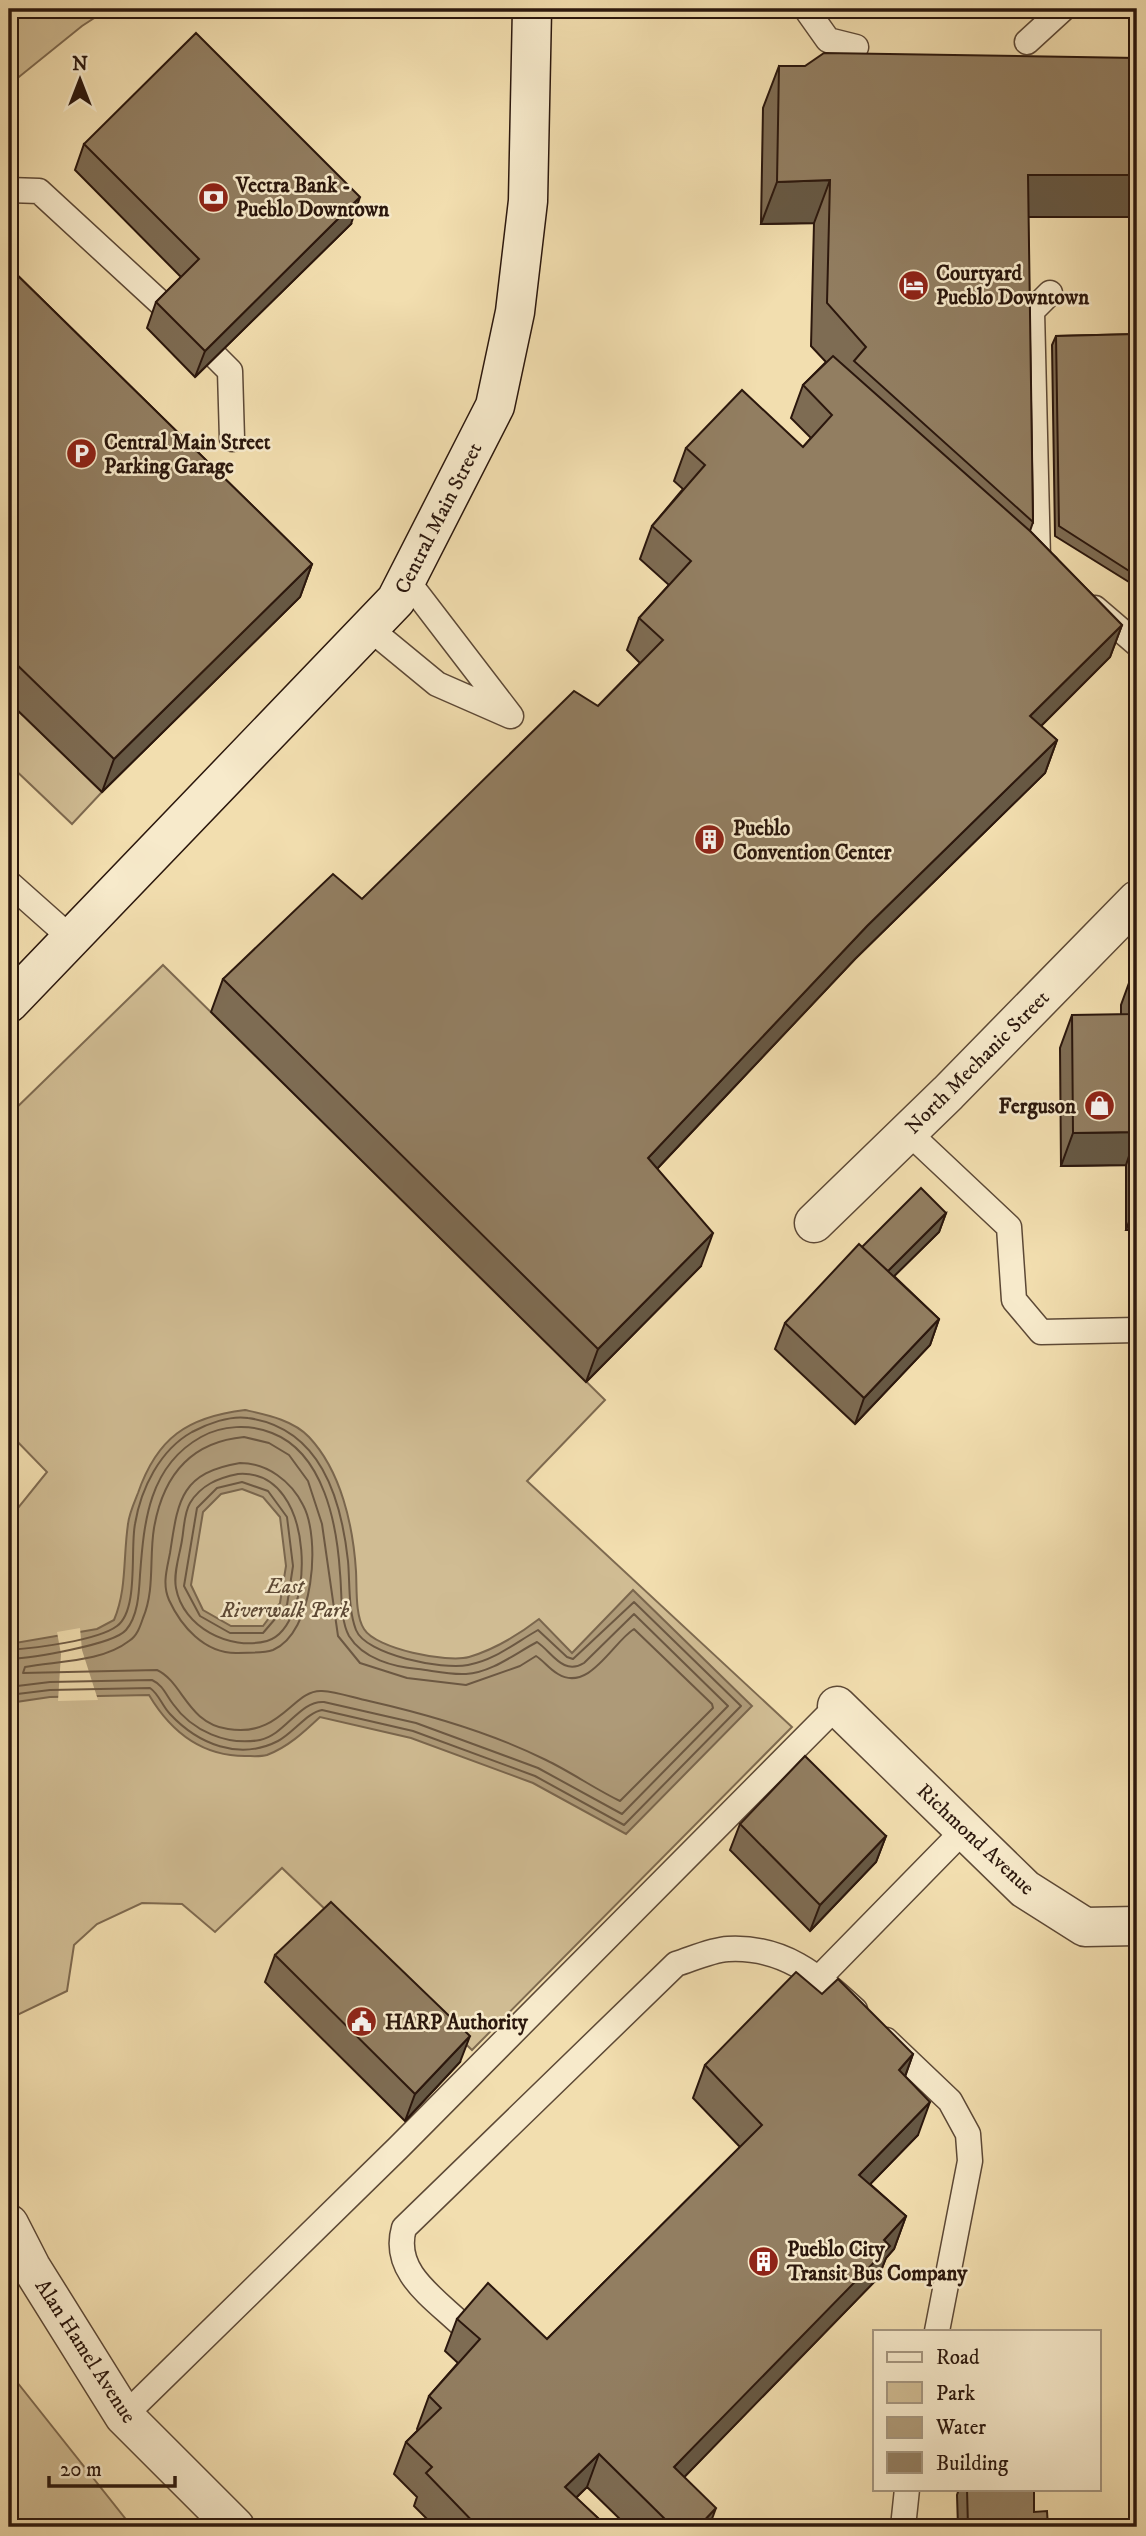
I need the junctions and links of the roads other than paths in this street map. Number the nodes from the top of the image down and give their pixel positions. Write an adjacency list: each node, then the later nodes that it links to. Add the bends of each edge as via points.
1 (532, 9): 11 (street, Central Main Street, via 528,201 515,312 495,407)
2 (806, 9): 5 (lane, via 828,40)
3 (1063, 9): 4 (lane)
4 (1027, 41)
5 (856, 47)
6 (9, 190): 8 (lane, via 39,191)
7 (1050, 293): 13 (lane, via 1032,311 1038,559)
8 (166, 309)
9 (216, 357): 10 (lane, via 230,371)
10 (232, 439)
11 (407, 579): 12 (street, Central Main Street, via 396,600); 12 (lane, via 511,716 437,684)
12 (369, 628): 16 (street, Central Main Street)
13 (1137, 645)
14 (9, 883): 16 (lane)
15 (1137, 900): 18 (street, North Mechanic Street)
16 (72, 939): 17 (street, Central Main Street)
17 (9, 1003)
18 (908, 1132): 19 (street, North Mechanic Street); 20 (lane, via 1009,1227 1014,1300 1041,1332)
19 (814, 1223)
20 (1137, 1330)
21 (837, 1706): 22 (street, Richmond Avenue); 28 (lane)
22 (964, 1830): 23 (street, Richmond Avenue, via 1025,1889 1085,1927); 24 (lane)
23 (1137, 1926)
24 (820, 1978): 26 (lane, via 772,1952 727,1949 676,1964 404,2228 399,2245 407,2271); 27 (lane, via 950,2101 968,2134 970,2161)
25 (9, 2224): 28 (street, Alan Hamel Avenue, via 30,2267)
26 (465, 2328)
27 (937, 2330)
28 (124, 2416): 30 (street, Alan Hamel Avenue)
29 (907, 2490): 31 (lane)
30 (235, 2527)
31 (903, 2527)

